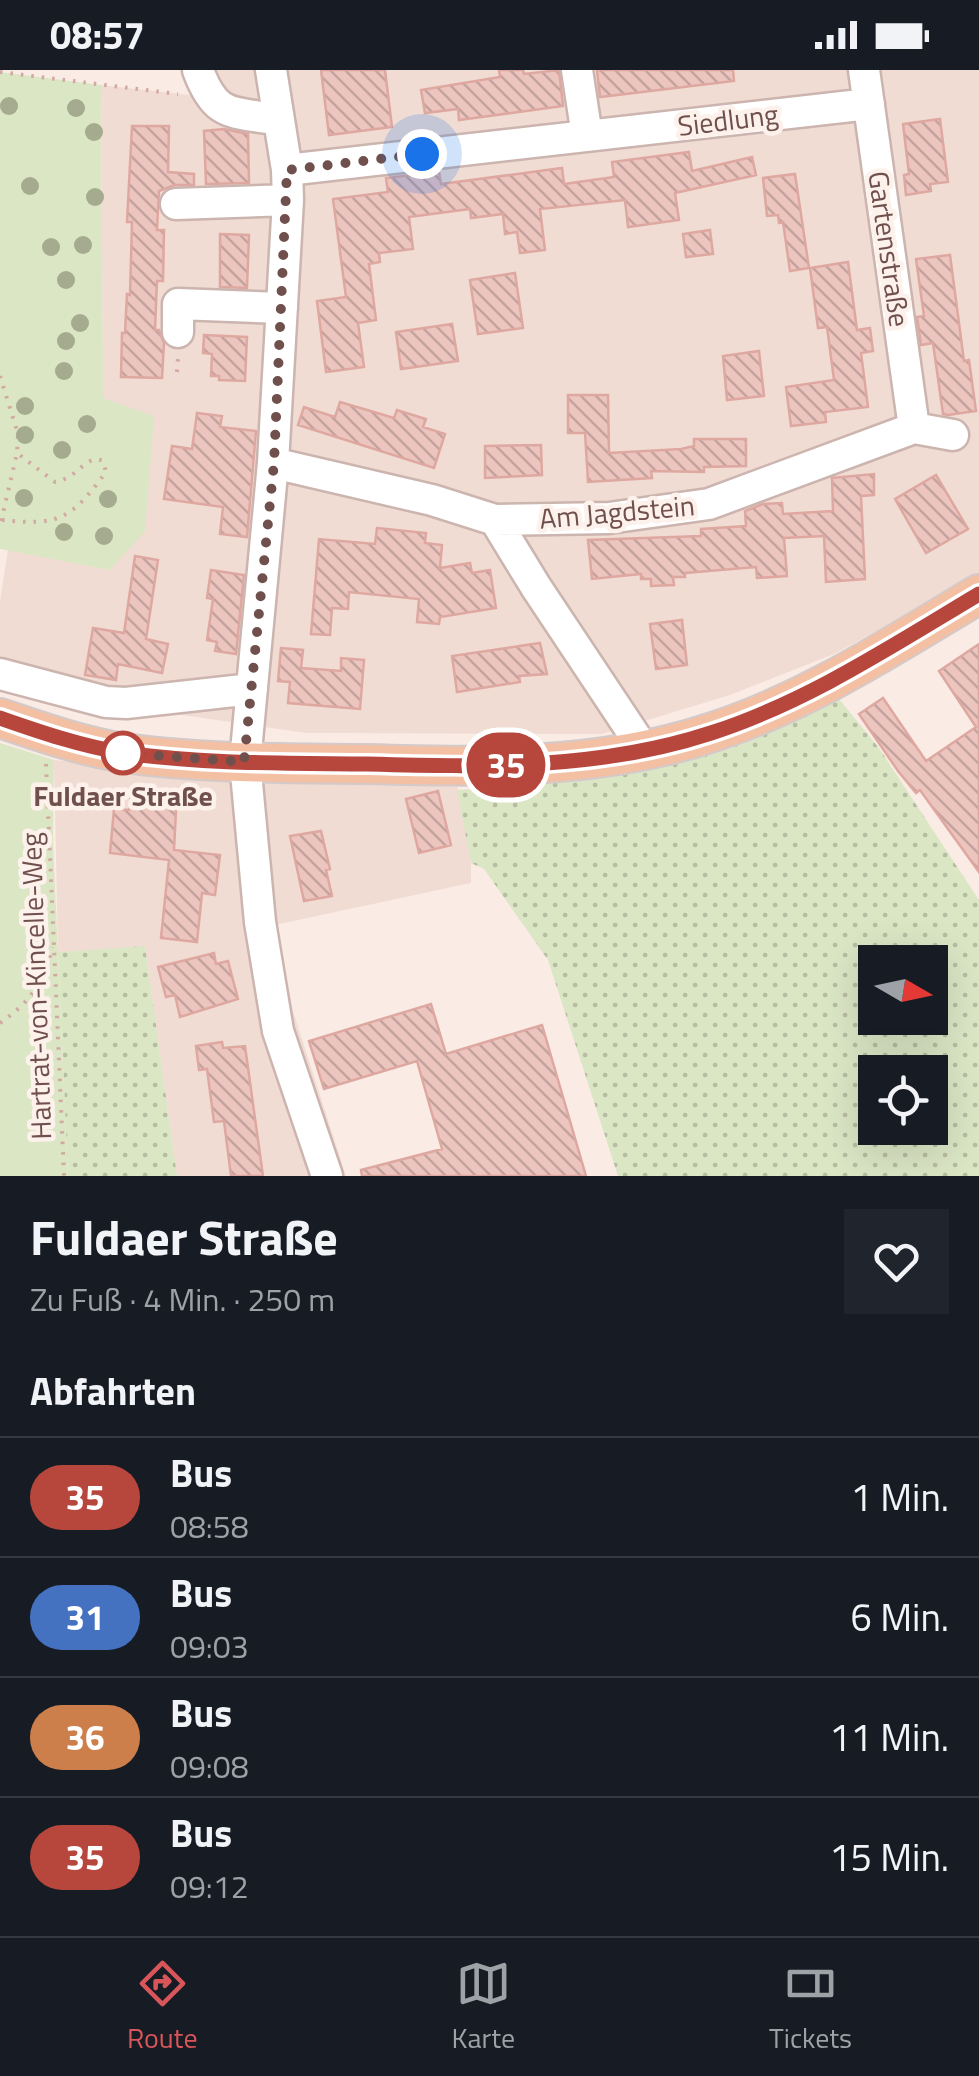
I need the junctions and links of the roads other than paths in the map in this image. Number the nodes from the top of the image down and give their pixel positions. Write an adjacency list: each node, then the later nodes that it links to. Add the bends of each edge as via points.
1 (271, 70): 6 (street)
2 (577, 70): 7 (street)
3 (864, 70): 5 (street, Gartenstraße)
4 (203, 84): 6 (street, via 219,108)
5 (869, 104): 7 (street, Siedlung); 12 (street, Gartenstraße)
6 (278, 120): 8 (street)
7 (587, 136): 8 (street, Siedlung)
8 (288, 185): 9 (street); 10 (street)
9 (176, 204)
10 (282, 308): 11 (street, via 178,304); 14 (street)
11 (178, 332)
12 (914, 428): 13 (street, Am Jagdstein); 15 (street, Am Jagdstein, via 709,504 609,518)
13 (953, 435)
14 (274, 463): 15 (street, Am Jagdstein); 18 (street)
15 (496, 520): 20 (street)
16 (979, 594): 20 (main road, via 826,685 712,733)
17 (0, 674): 18 (street, via 106,702)
18 (252, 689): 21 (street)
19 (0, 718): 21 (main road, via 122,752)
20 (644, 751): 21 (main road, via 530,765)
21 (244, 762): 22 (street, via 278,1032)
22 (327, 1176)

